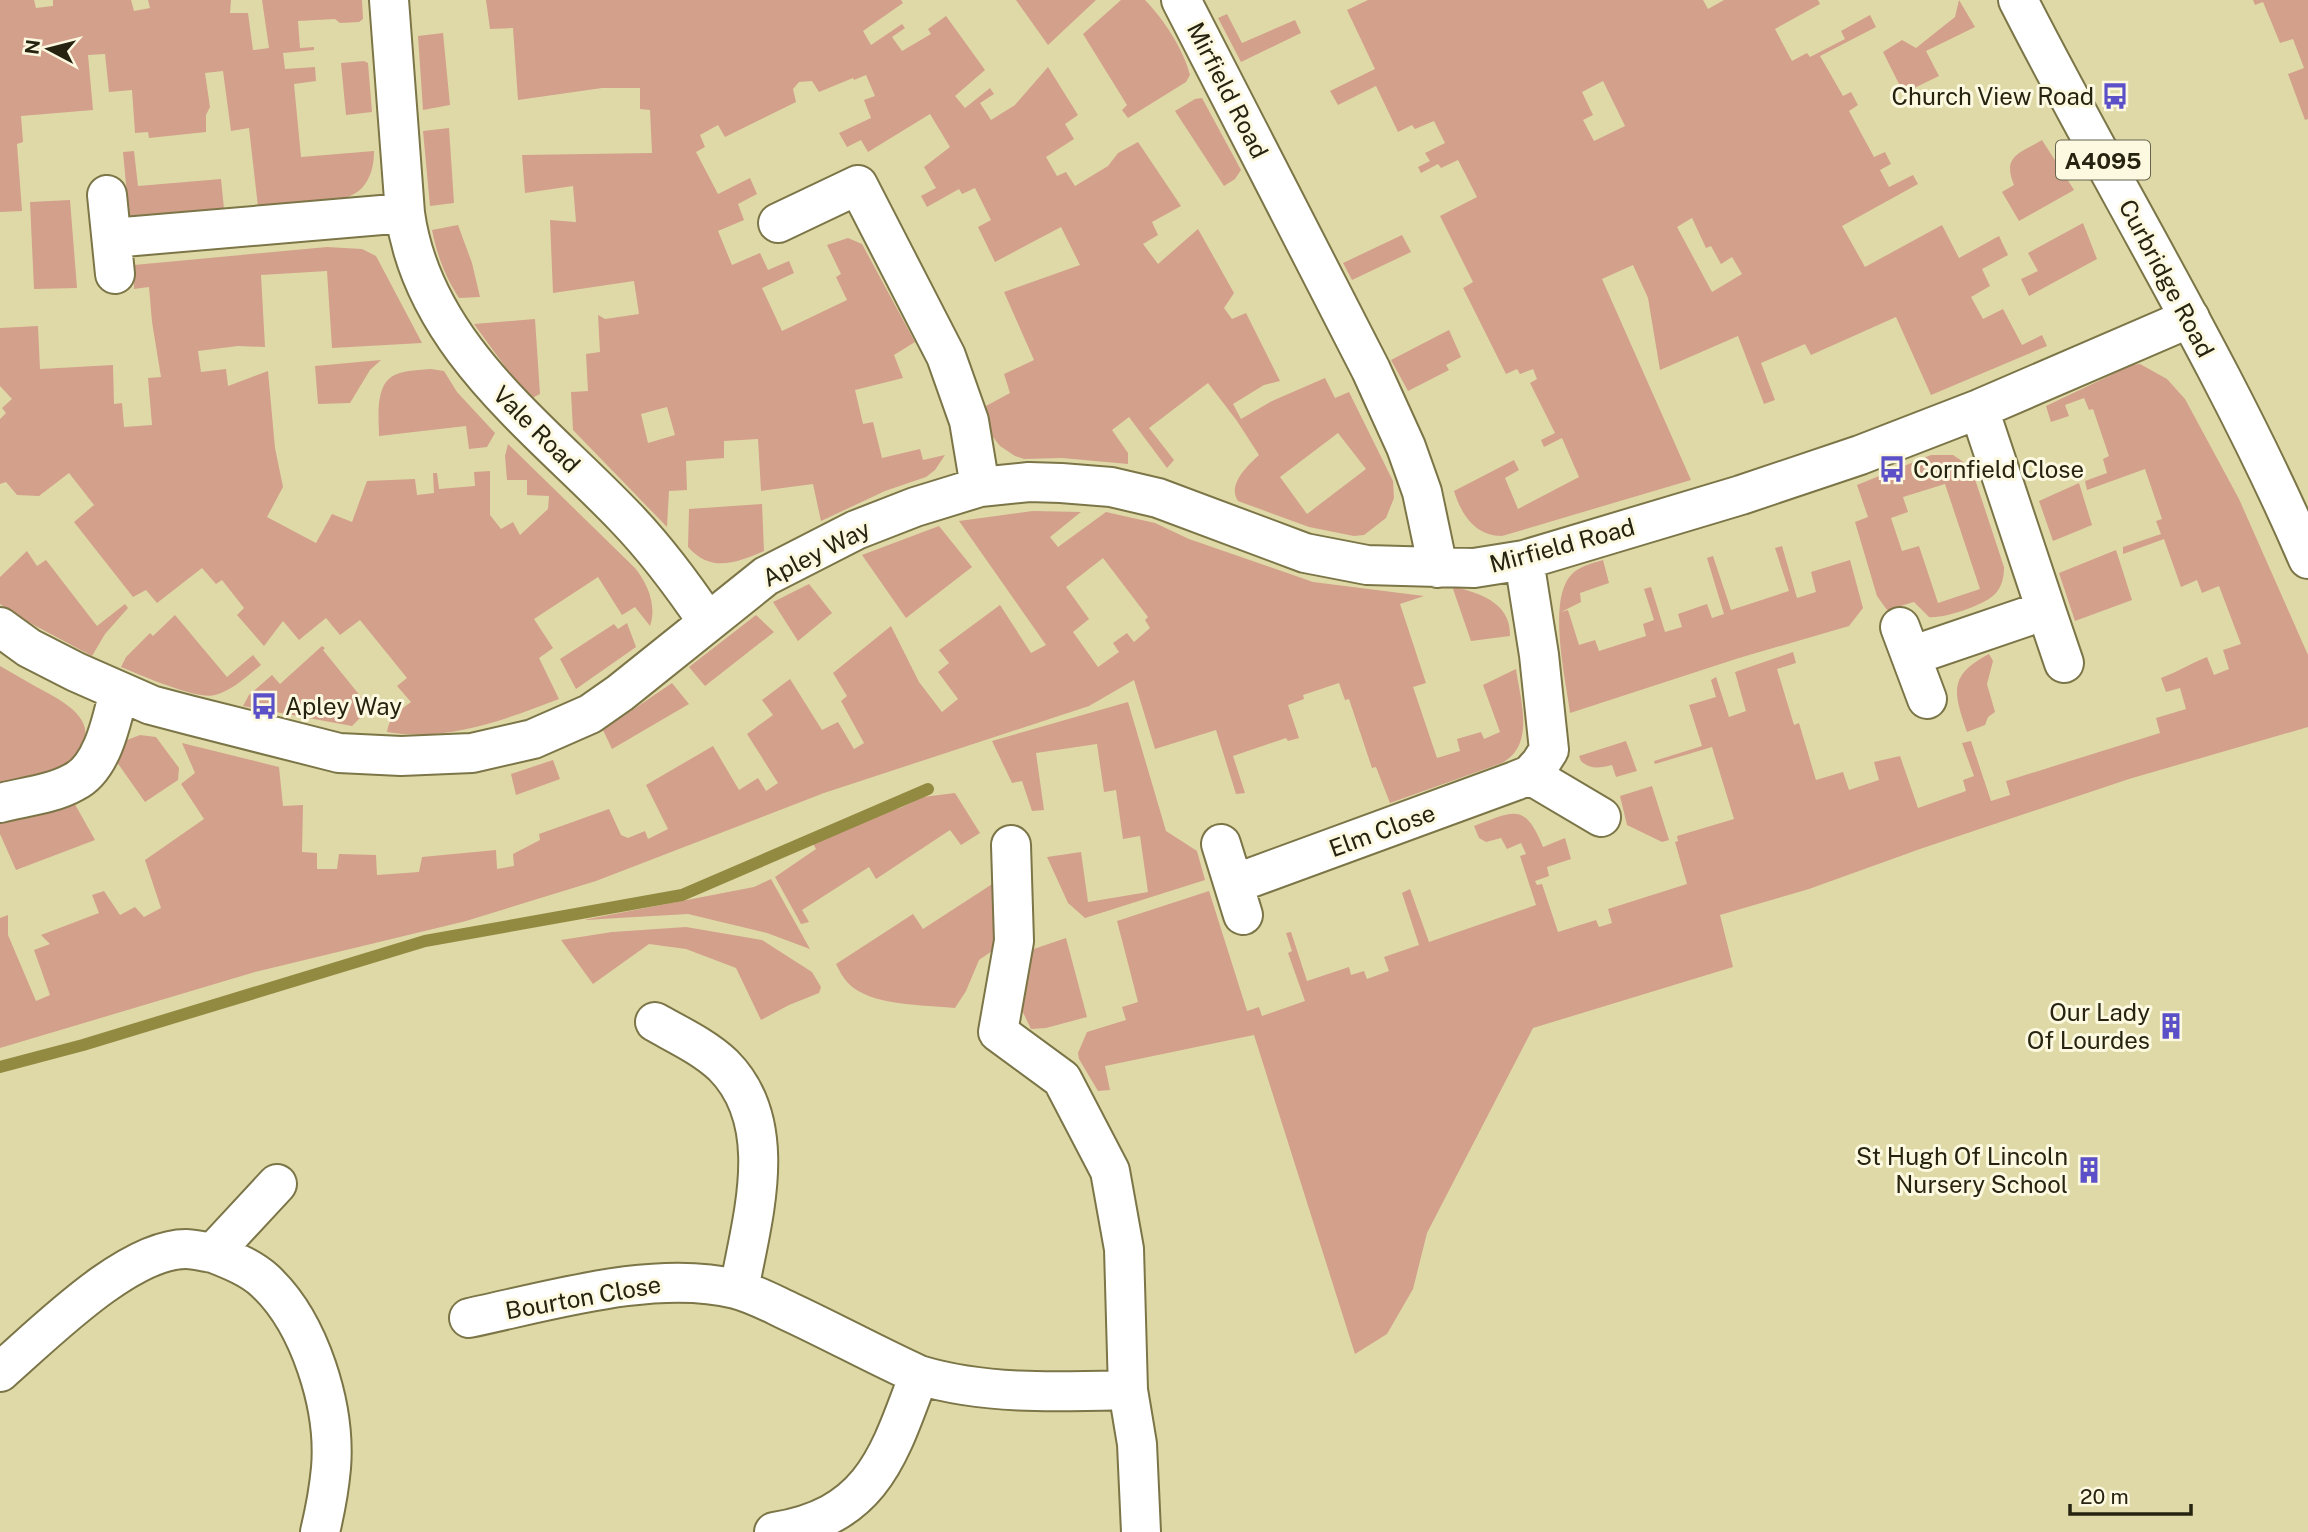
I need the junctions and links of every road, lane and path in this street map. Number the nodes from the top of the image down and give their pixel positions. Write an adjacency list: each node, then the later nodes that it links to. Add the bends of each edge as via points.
1 (389, 0): 5 (street, Vale Road)
2 (1181, 0): 12 (street, Mirfield Road, via 1400,434 1422,492)
3 (2018, 0): 7 (street, Curbridge Road / A4095)
4 (107, 195): 5 (street, via 114,256)
5 (405, 213): 14 (street, Vale Road, via 426,285 465,352 510,405 663,559)
6 (778, 223): 9 (street, via 858,185 946,356 969,421)
7 (2190, 318): 8 (street, Mirfield Road); 10 (street, Curbridge Road / A4095)
8 (1979, 409): 11 (street, Mirfield Road, via 1741,495); 13 (street)
9 (981, 487): 12 (street, Apley Way, via 1060,482 1111,487 1158,498 1305,553 1367,565); 14 (street, Apley Way, via 915,507 842,537 766,576)
10 (2308, 559)
11 (1524, 560): 12 (street, Mirfield Road); 19 (street, via 1549,750)
12 (1438, 568)
13 (2046, 610): 16 (street); 18 (street, via 1905,642)
14 (707, 621): 17 (street, Apley Way, via 590,714 533,739 472,753 339,753 151,705)
15 (0, 627): 17 (street, Apley Way, via 29,648)
16 (2064, 663)
17 (119, 691): 20 (street, via 108,733 88,771 75,782)
18 (1927, 699)
19 (1530, 775): 21 (street); 22 (street, Elm Close, via 1239,900)
20 (0, 803)
21 (1601, 817)
22 (1221, 844)
23 (1011, 845): 31 (street, via 1014,941 998,1032 1062,1079 1110,1171 1124,1249)
24 (655, 1023): 27 (street, via 724,1067 755,1122 756,1189)
25 (276, 1184): 26 (street)
26 (213, 1253): 29 (street, via 186,1249 134,1264); 32 (street, via 264,1279 283,1301 313,1355 330,1427 331,1467)
27 (739, 1290): 28 (street, Bourton Close, via 670,1282 630,1286); 30 (street, Bourton Close)
28 (469, 1318)
29 (0, 1372)
30 (919, 1375): 31 (street, Bourton Close, via 1019,1390); 33 (street, via 881,1468 859,1495 813,1524)
31 (1128, 1390): 34 (street, via 1137,1444)
32 (320, 1532)
33 (775, 1532)
34 (1141, 1532)

